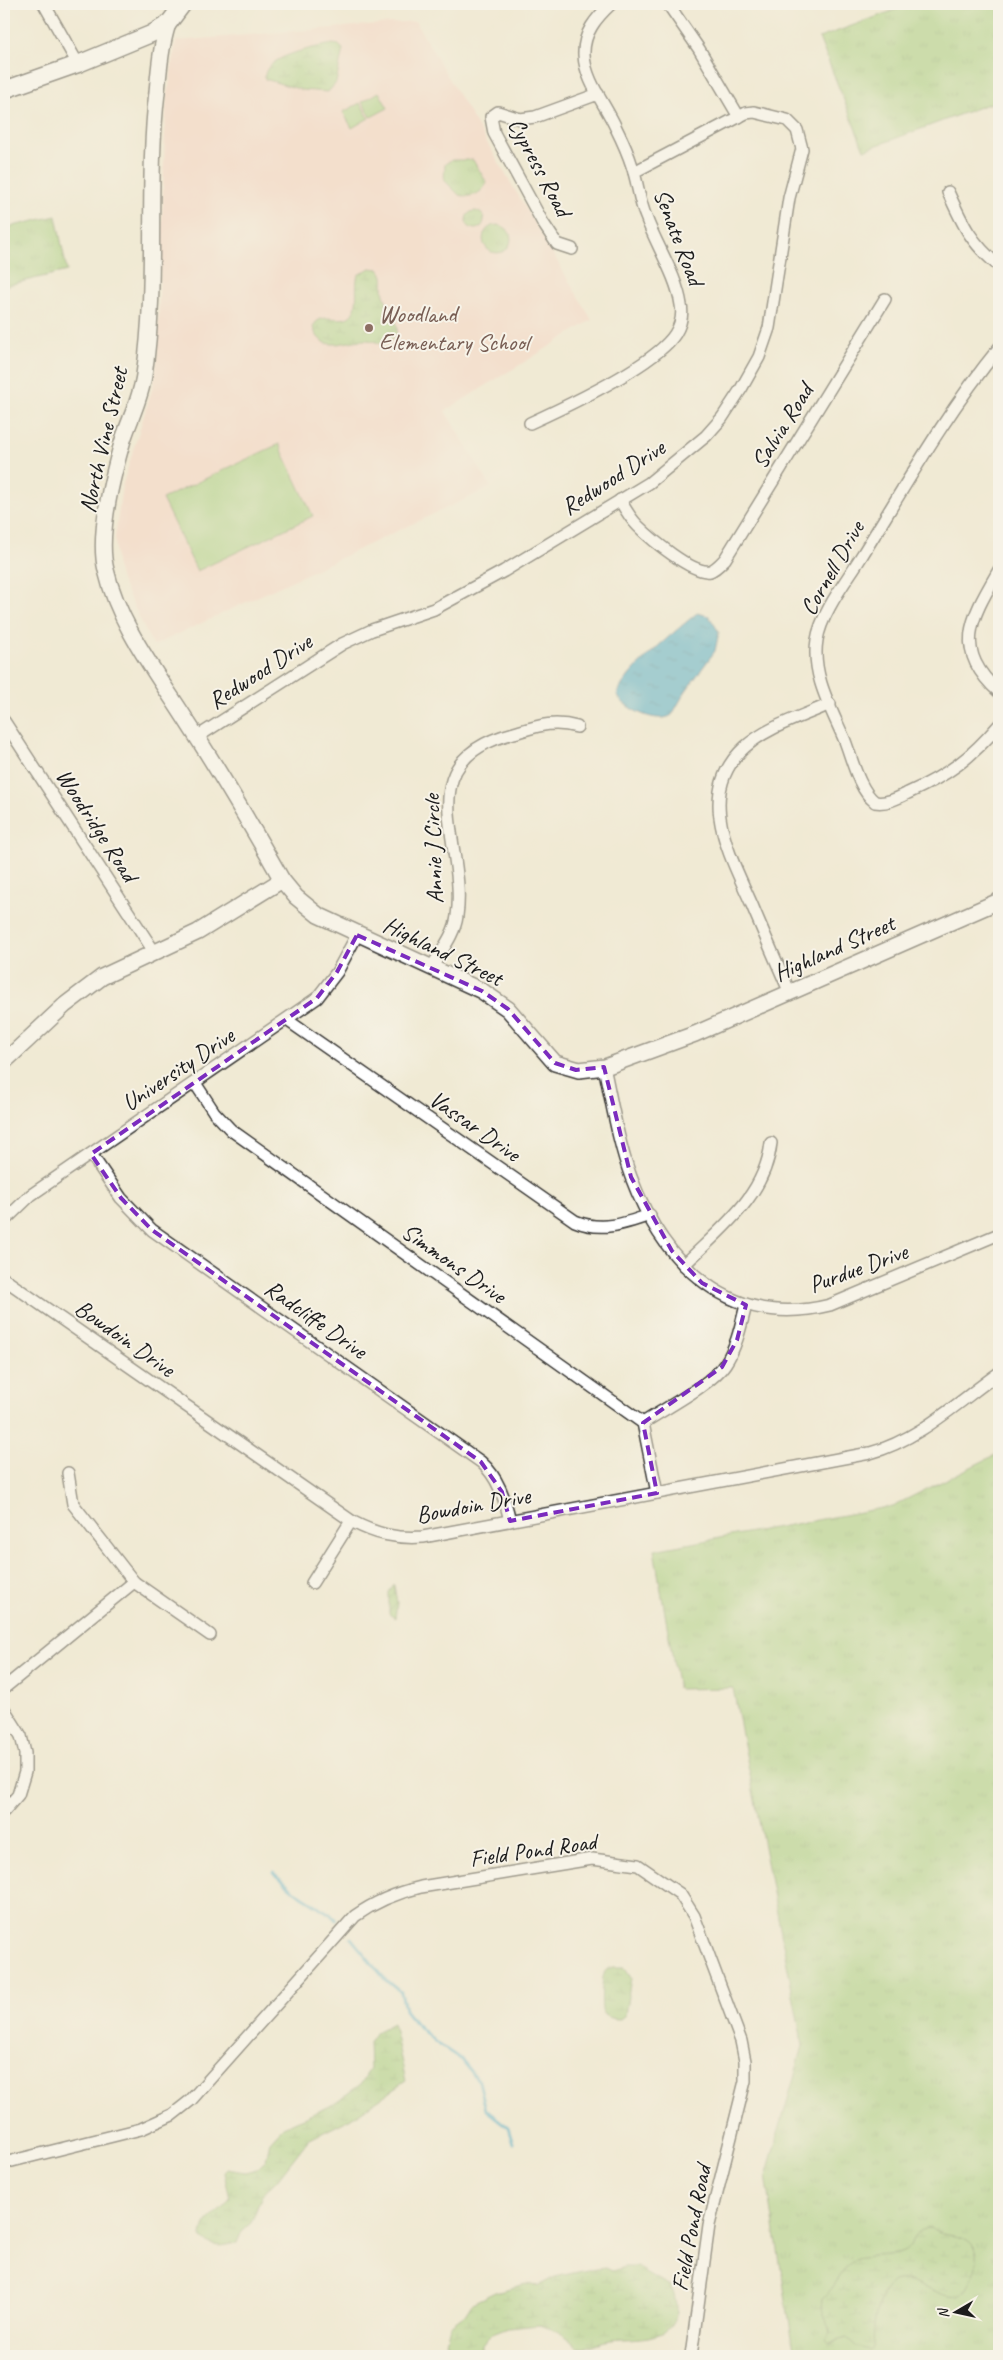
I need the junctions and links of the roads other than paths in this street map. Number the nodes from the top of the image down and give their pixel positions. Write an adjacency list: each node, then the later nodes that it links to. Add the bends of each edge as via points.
1 (44, 4): 6 (street)
2 (183, 4): 5 (main road)
3 (611, 4): 8 (street, Senate Road, via 591,26 584,46 586,67)
4 (668, 4): 9 (street)
5 (168, 24): 6 (main road); 24 (street, North Vine Street, via 152,143 150,293 144,375 111,488 104,555 105,568 119,608 148,661)
6 (78, 64): 7 (main road)
7 (4, 90)
8 (598, 94): 10 (street, Senate Road); 12 (street, Cypress Road, via 542,116 520,119 498,112 491,117 494,132 543,223 557,244)
9 (739, 117): 10 (street); 17 (street, Redwood Drive, via 754,112 787,120 797,130 802,145 789,198 773,308 764,345 733,402 706,436 659,476)
10 (634, 172): 16 (street, Senate Road, via 646,217 680,299 682,314 676,332 652,355 620,376)
11 (948, 192): 13 (street, via 969,236)
12 (572, 249)
13 (999, 266)
14 (885, 299): 17 (street, Salvia Road, via 725,559 710,570 687,563 637,526)
15 (999, 348): 20 (street, Cornell Drive, via 942,426 824,620 817,640 816,657 820,682)
16 (530, 422)
17 (620, 500): 24 (street, Redwood Drive, via 444,604 342,644)
18 (999, 570): 19 (street, via 975,612 969,636 976,666)
19 (999, 692)
20 (830, 704): 22 (street, Cornell Drive, via 865,790 880,803 953,770); 30 (street, via 756,738 732,762 719,796 726,846)
21 (4, 721): 28 (street, Woodridge Road)
22 (999, 725)
23 (577, 727): 29 (street, Annie J Circle, via 561,722 551,723 507,734 476,749 458,768 448,798 458,896 457,916 453,930)
24 (197, 737): 25 (street, North Vine Street)
25 (282, 880): 27 (street, Highland Street, via 309,910); 28 (street, via 198,932)
26 (999, 901): 30 (street, Highland Street)
27 (357, 935): 29 (street, Highland Street); 31 (street, University Drive, via 322,993)
28 (155, 953): 32 (street, via 102,978 65,1005)
29 (432, 966): 33 (street, Highland Street, via 504,1006 558,1065 576,1070)
30 (790, 993): 33 (street, Highland Street)
31 (287, 1020): 34 (street, University Drive); 37 (street, Vassar Drive, via 575,1221 604,1227)
32 (4, 1062)
33 (604, 1067): 37 (street, Purdue Drive, via 625,1160)
34 (195, 1083): 36 (street, University Drive); 44 (street, Simmons Drive, via 205,1101 231,1130)
35 (771, 1143): 40 (street, via 766,1166 746,1202)
36 (91, 1154): 38 (street, University Drive, via 24,1199); 48 (street, Radcliffe Drive, via 121,1198 152,1230 481,1462 502,1492)
37 (650, 1215): 40 (street, Purdue Drive, via 666,1243)
38 (4, 1221)
39 (999, 1234): 42 (street, Purdue Drive, via 830,1305 790,1310)
40 (684, 1265): 42 (street, Purdue Drive, via 710,1288)
41 (4, 1279): 47 (street, Bowdoin Drive)
42 (746, 1305): 44 (street, via 735,1344 722,1368)
43 (999, 1373): 46 (street, Bowdoin Drive, via 915,1432 883,1449)
44 (643, 1423): 46 (street)
45 (68, 1473): 49 (street, via 73,1504)
46 (657, 1493): 48 (street, Bowdoin Drive)
47 (351, 1521): 48 (street, Bowdoin Drive, via 378,1534 402,1538); 50 (street)
48 (510, 1521)
49 (134, 1582): 51 (street); 52 (street)
50 (312, 1583)
51 (210, 1635)
52 (4, 1688)
53 (4, 1709): 54 (street, via 21,1736 25,1772 18,1794)
54 (4, 1812)
55 (4, 2163): 56 (street, Field Pond Road, via 140,2128 172,2116 191,2100 355,1916 373,1903 421,1887 592,1858 638,1865 680,1894 694,1916 741,2041 745,2061 745,2081 709,2225)
56 (691, 2356)

